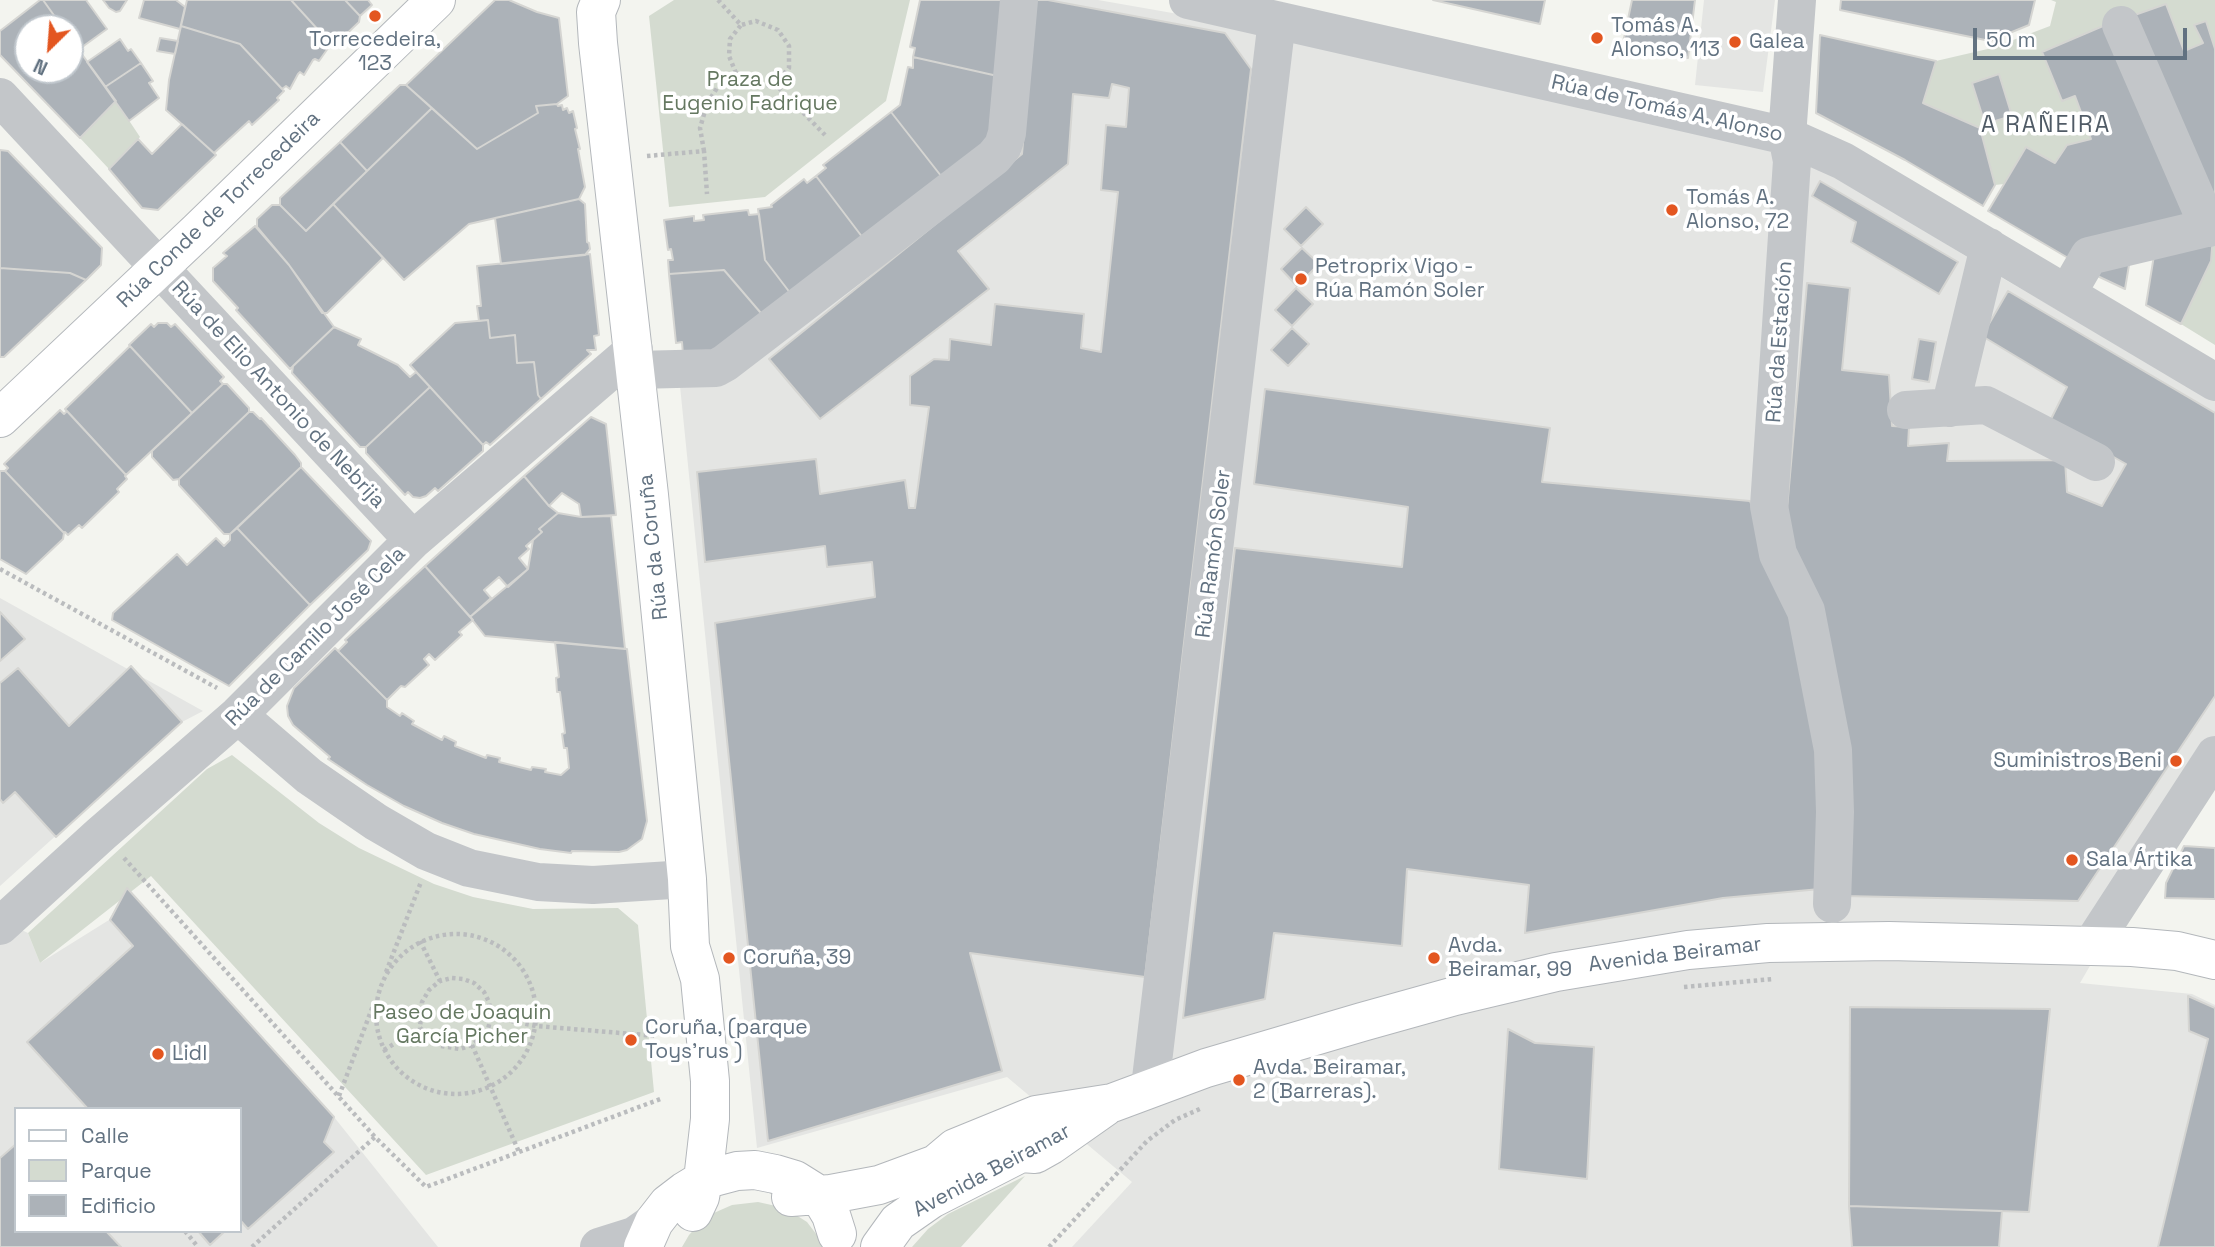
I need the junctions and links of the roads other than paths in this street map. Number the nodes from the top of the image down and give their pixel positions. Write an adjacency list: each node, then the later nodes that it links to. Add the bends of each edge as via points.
1 (436, 0): 12 (main road, Rúa Conde de Torrecedeira)
2 (1018, 0): 14 (street, via 1007,133 994,157 725,363 716,368)
3 (1797, 0): 9 (street, Rúa da Estación)
4 (1198, 1): 6 (street, Rúa de Tomás A. Alonso)
5 (595, 4): 14 (main road, Rúa da Coruña)
6 (1264, 12): 9 (street, Rúa de Tomás A. Alonso); 29 (street, Rúa Ramón Soler)
7 (2121, 25): 10 (street)
8 (0, 97): 12 (street, Rúa de Elio Antonio de Nebrija)
9 (1787, 136): 11 (street, Rúa de Tomás A. Alonso, via 1843,160); 24 (street, Rúa da Estación, via 1792,161 1769,506 1778,554 1806,611 1833,750)
10 (2212, 227): 13 (street, via 2089,256)
11 (1989, 247): 13 (street, Rúa de Tomás A. Alonso); 16 (street)
12 (159, 268): 18 (main road, Rúa Conde de Torrecedeira); 20 (street, Rúa de Elio Antonio de Nebrija)
13 (2067, 293): 15 (street, Rúa de Tomás A. Alonso)
14 (635, 360): 20 (street, Rúa de Camilo José Cela); 23 (main road, Rúa da Coruña)
15 (2215, 382)
16 (1950, 408): 17 (street); 19 (street, via 1986,405)
17 (1906, 410)
18 (0, 418)
19 (2096, 462)
20 (414, 540): 21 (street, Rúa de Camilo José Cela)
21 (238, 715): 23 (street, via 309,776 376,822 426,851 469,868 538,882 593,885); 25 (street, Rúa de Camilo José Cela)
22 (2215, 755): 26 (street)
23 (687, 879): 28 (main road, Rúa da Coruña, via 690,946 699,979)
24 (1832, 904)
25 (0, 926)
26 (2091, 946): 27 (main road, Avenida Beiramar, via 2178,951); 29 (main road, Avenida Beiramar, via 1889,940 1688,950 1556,972 1455,996)
27 (2215, 960)
28 (710, 1081): 32 (main road, Rúa da Coruña, via 724,1096 726,1138); 34 (main road, via 698,1098 695,1130)
29 (1150, 1087): 30 (main road, Avenida Beiramar)
30 (1112, 1102): 31 (main road, Avenida Beiramar); 33 (main road, Avenida Beiramar, via 1036,1115 955,1149 936,1164 879,1185)
31 (1035, 1154): 37 (main road, Avenida Beiramar, via 1021,1153 931,1199 898,1222); 38 (main road, via 1025,1164 950,1203)
32 (755, 1170): 33 (main road, via 775,1174); 34 (main road, via 720,1174)
33 (802, 1191): 34 (main road, via 736,1192); 35 (main road)
34 (671, 1219): 36 (street)
35 (841, 1240)
36 (598, 1247)
37 (880, 1247)
38 (902, 1247)

